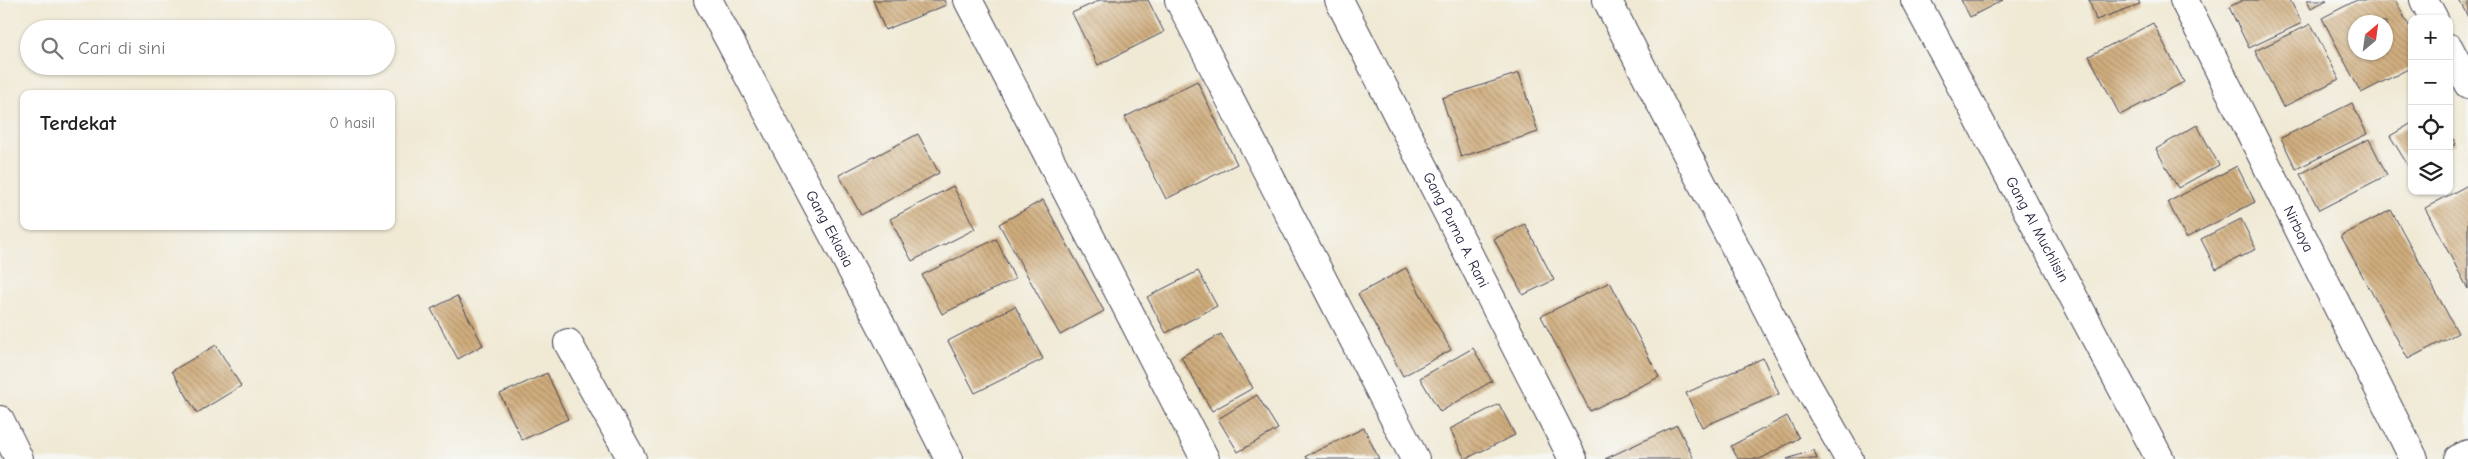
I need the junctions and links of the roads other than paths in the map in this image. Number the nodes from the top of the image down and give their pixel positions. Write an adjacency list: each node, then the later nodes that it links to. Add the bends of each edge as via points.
1 (708, 0): 17 (street, Gang Eklasia)
2 (968, 0): 18 (street)
3 (1179, 0): 19 (street)
4 (1339, 0): 20 (street, Gang Purna A. Rani)
5 (1607, 0): 21 (street, via 1803,378)
6 (1915, 0): 22 (street, Gang Al Muchlisin)
7 (2184, 0): 23 (street, Nirbaya)
8 (2424, 0): 9 (street)
9 (2432, 15)
10 (2453, 56): 11 (street)
11 (2468, 84)
12 (568, 342): 16 (street)
13 (0, 420): 15 (street)
14 (2468, 454): 24 (street)
15 (19, 459)
16 (632, 459)
17 (949, 459)
18 (1205, 459)
19 (1415, 459)
20 (1573, 459)
21 (1849, 459)
22 (2160, 459)
23 (2414, 459)
24 (2458, 459)

